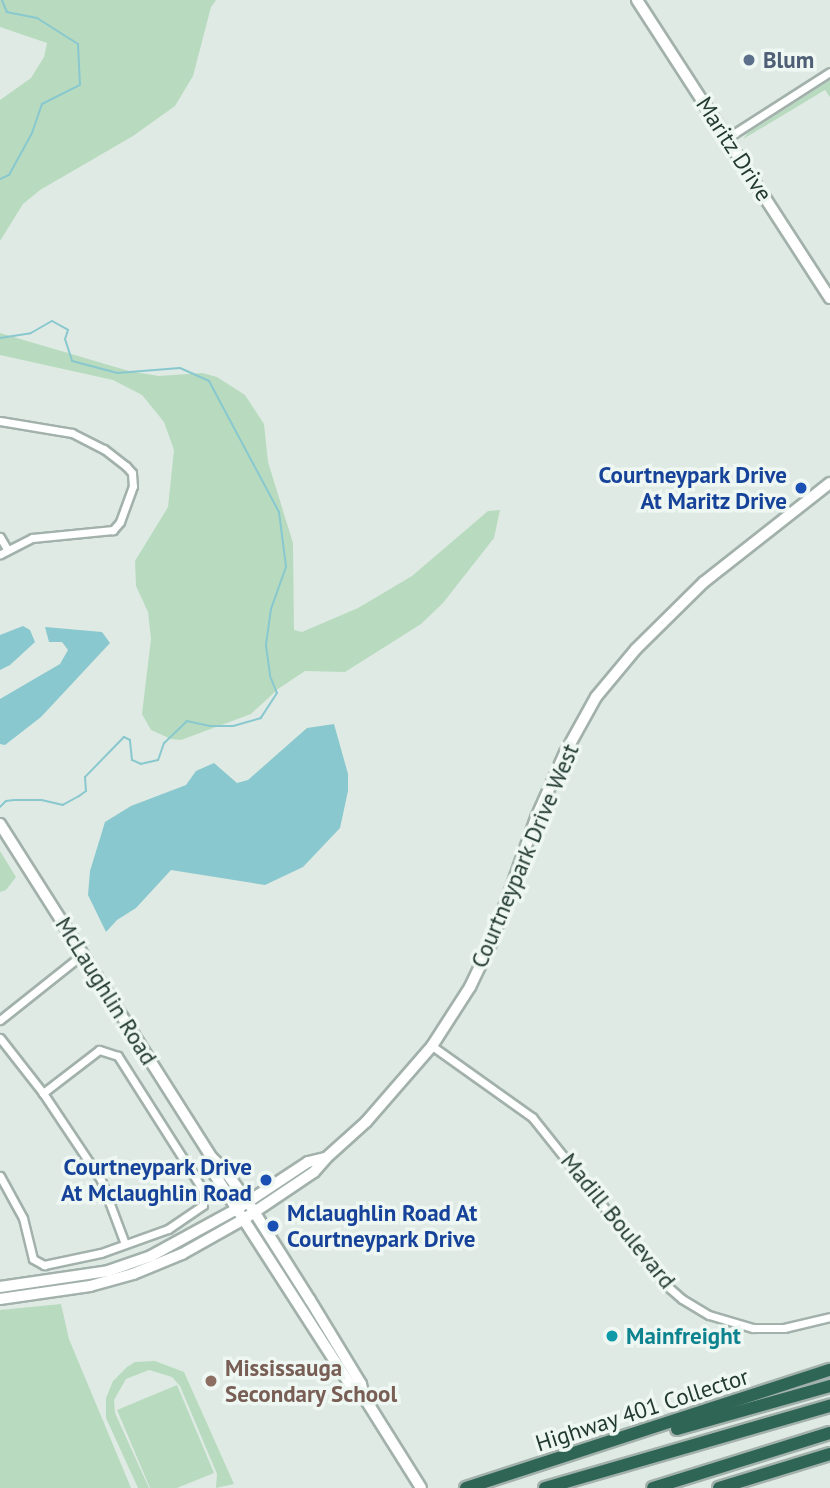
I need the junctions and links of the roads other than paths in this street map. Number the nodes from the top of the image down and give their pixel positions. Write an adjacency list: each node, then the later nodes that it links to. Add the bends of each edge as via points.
1 (637, 0): 3 (main road, Maritz Drive)
2 (830, 72): 3 (street)
3 (727, 138): 4 (main road, Maritz Drive)
4 (830, 298)
5 (0, 421): 8 (street, via 72,433 126,466 133,486 121,522 113,530 32,538)
6 (830, 483): 13 (main road, Courtneypark Drive West, via 695,591 636,649 596,697 536,818 492,941 470,987)
7 (0, 537): 8 (street)
8 (4, 552)
9 (2, 826): 10 (main road, McLaughlin Road)
10 (83, 954): 11 (street); 15 (main road, McLaughlin Road)
11 (0, 1020)
12 (0, 1038): 14 (street)
13 (432, 1046): 16 (main road, Courtneypark Drive West, via 366,1122); 27 (street, Madill Boulevard, via 533,1117 666,1285 682,1299 709,1315 753,1328 784,1328)
14 (43, 1093): 22 (street, via 101,1180); 22 (street, via 99,1050 118,1056 203,1190 203,1205 168,1229)
15 (212, 1158): 18 (main road, McLaughlin Road); 19 (main road, McLaughlin Road, via 213,1172)
16 (326, 1158): 18 (main road, Courtneypark Drive West, via 308,1162); 20 (main road, Courtneypark Drive West, via 314,1172)
17 (0, 1176): 22 (street, via 17,1203 36,1262 44,1265)
18 (248, 1202): 19 (main road, Courtneypark Drive West); 20 (main road, McLaughlin Road)
19 (237, 1209): 21 (main road, McLaughlin Road); 23 (main road, Courtneypark Drive West, via 151,1256 108,1271)
20 (254, 1212): 21 (main road, Courtneypark Drive West); 30 (main road, McLaughlin Road, via 361,1384)
21 (244, 1219): 25 (main road, Courtneypark Drive West, via 182,1254 133,1274); 30 (main road, McLaughlin Road, via 355,1392)
22 (125, 1244)
23 (50, 1281): 24 (main road, Courtneypark Drive West); 25 (main road)
24 (0, 1287)
25 (52, 1294): 26 (main road, Courtneypark Drive West)
26 (0, 1299)
27 (830, 1317)
28 (830, 1370): 34 (highway, Highway 401 Collector)
29 (830, 1387): 34 (highway)
30 (364, 1397): 35 (main road, McLaughlin Road)
31 (830, 1406): 37 (highway)
32 (830, 1433): 38 (highway)
33 (830, 1454): 39 (highway)
34 (571, 1456): 36 (highway, Highway 401 Collector)
35 (421, 1488)
36 (466, 1488)
37 (545, 1488)
38 (653, 1488)
39 (719, 1488)

